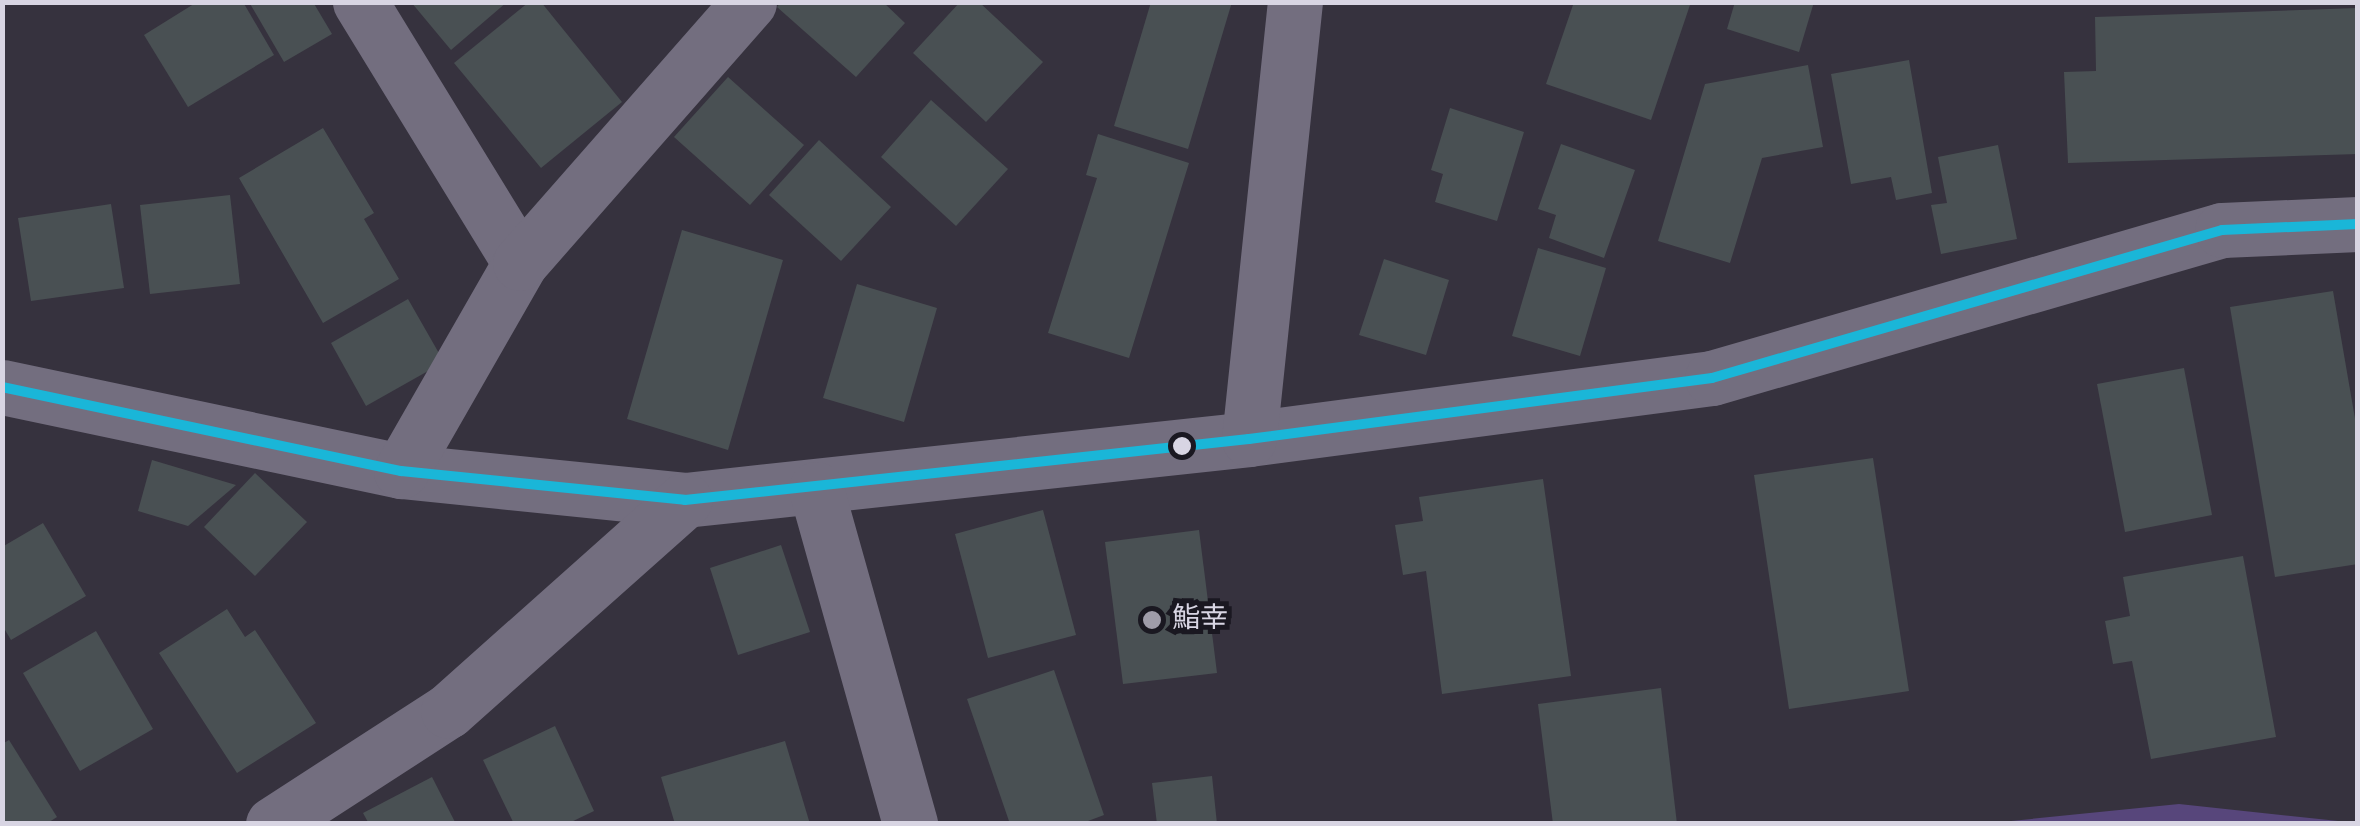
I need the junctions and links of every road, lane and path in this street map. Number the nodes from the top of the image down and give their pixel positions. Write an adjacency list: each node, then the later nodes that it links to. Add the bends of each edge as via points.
1 (360, 2): 5 (street)
2 (749, 2): 5 (street)
3 (1295, 2): 7 (street)
4 (2358, 224): 7 (street, via 2222,230 1712,378)
5 (520, 263): 8 (street)
6 (2, 387): 8 (street)
7 (1249, 439): 9 (street)
8 (401, 471): 10 (street)
9 (816, 489): 10 (street); 12 (street)
10 (685, 500): 11 (street, via 448,712)
11 (273, 824)
12 (910, 824)

